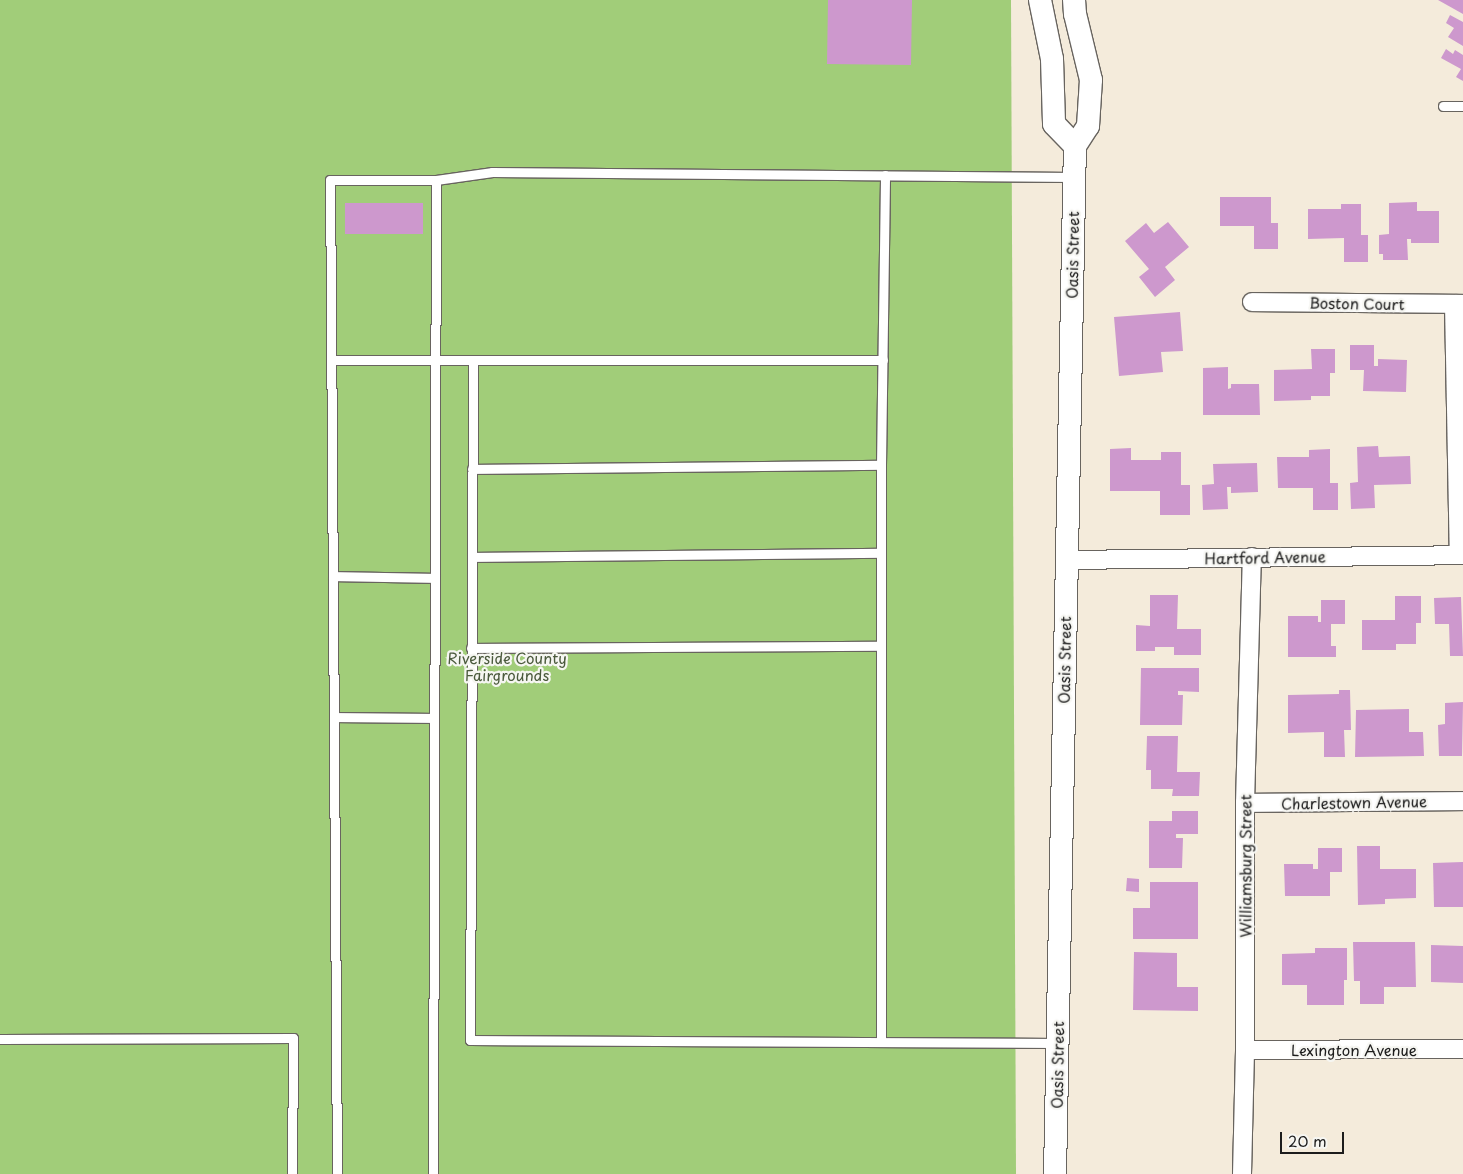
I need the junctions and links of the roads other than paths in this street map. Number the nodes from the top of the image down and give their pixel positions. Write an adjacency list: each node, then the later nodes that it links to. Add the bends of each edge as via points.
1 (1040, 0): 5 (street, via 1052,59 1054,124)
2 (1074, 0): 5 (street, Oasis Street, via 1091,80 1088,126)
3 (1443, 106): 4 (lane)
4 (1463, 106)
5 (1075, 146): 7 (street, Oasis Street)
6 (885, 175): 7 (lane); 8 (lane, via 492,172); 12 (lane)
7 (1074, 177): 21 (street, Oasis Street)
8 (436, 180): 11 (lane, via 330,180); 13 (lane)
9 (1252, 302): 10 (street, Boston Court)
10 (1459, 304): 18 (street)
11 (331, 360): 13 (lane); 22 (lane)
12 (883, 360): 14 (lane); 15 (lane)
13 (435, 361): 14 (lane); 23 (lane)
14 (473, 361): 16 (lane)
15 (881, 465): 16 (lane); 17 (lane)
16 (472, 469): 19 (lane)
17 (881, 553): 19 (lane); 24 (lane)
18 (1461, 555): 20 (street, Hartford Avenue)
19 (472, 557): 25 (lane)
20 (1252, 557): 21 (street, Hartford Avenue); 29 (street, Williamsburg Street)
21 (1066, 560): 32 (street, Oasis Street)
22 (333, 576): 23 (lane); 26 (lane)
23 (435, 578): 27 (lane)
24 (880, 646): 25 (lane); 31 (lane)
25 (471, 648): 31 (lane, via 470,1040)
26 (334, 717): 27 (lane); 36 (lane)
27 (434, 718): 37 (lane)
28 (1463, 801): 29 (street, Charlestown Avenue)
29 (1245, 803): 34 (street, Williamsburg Street)
30 (0, 1039): 35 (lane, via 293,1038)
31 (881, 1042): 32 (lane)
32 (1058, 1043): 38 (street, Oasis Street)
33 (1463, 1049): 34 (street, Lexington Avenue)
34 (1246, 1050): 39 (street, Williamsburg Street)
35 (292, 1174)
36 (337, 1174)
37 (433, 1174)
38 (1055, 1174)
39 (1242, 1174)

